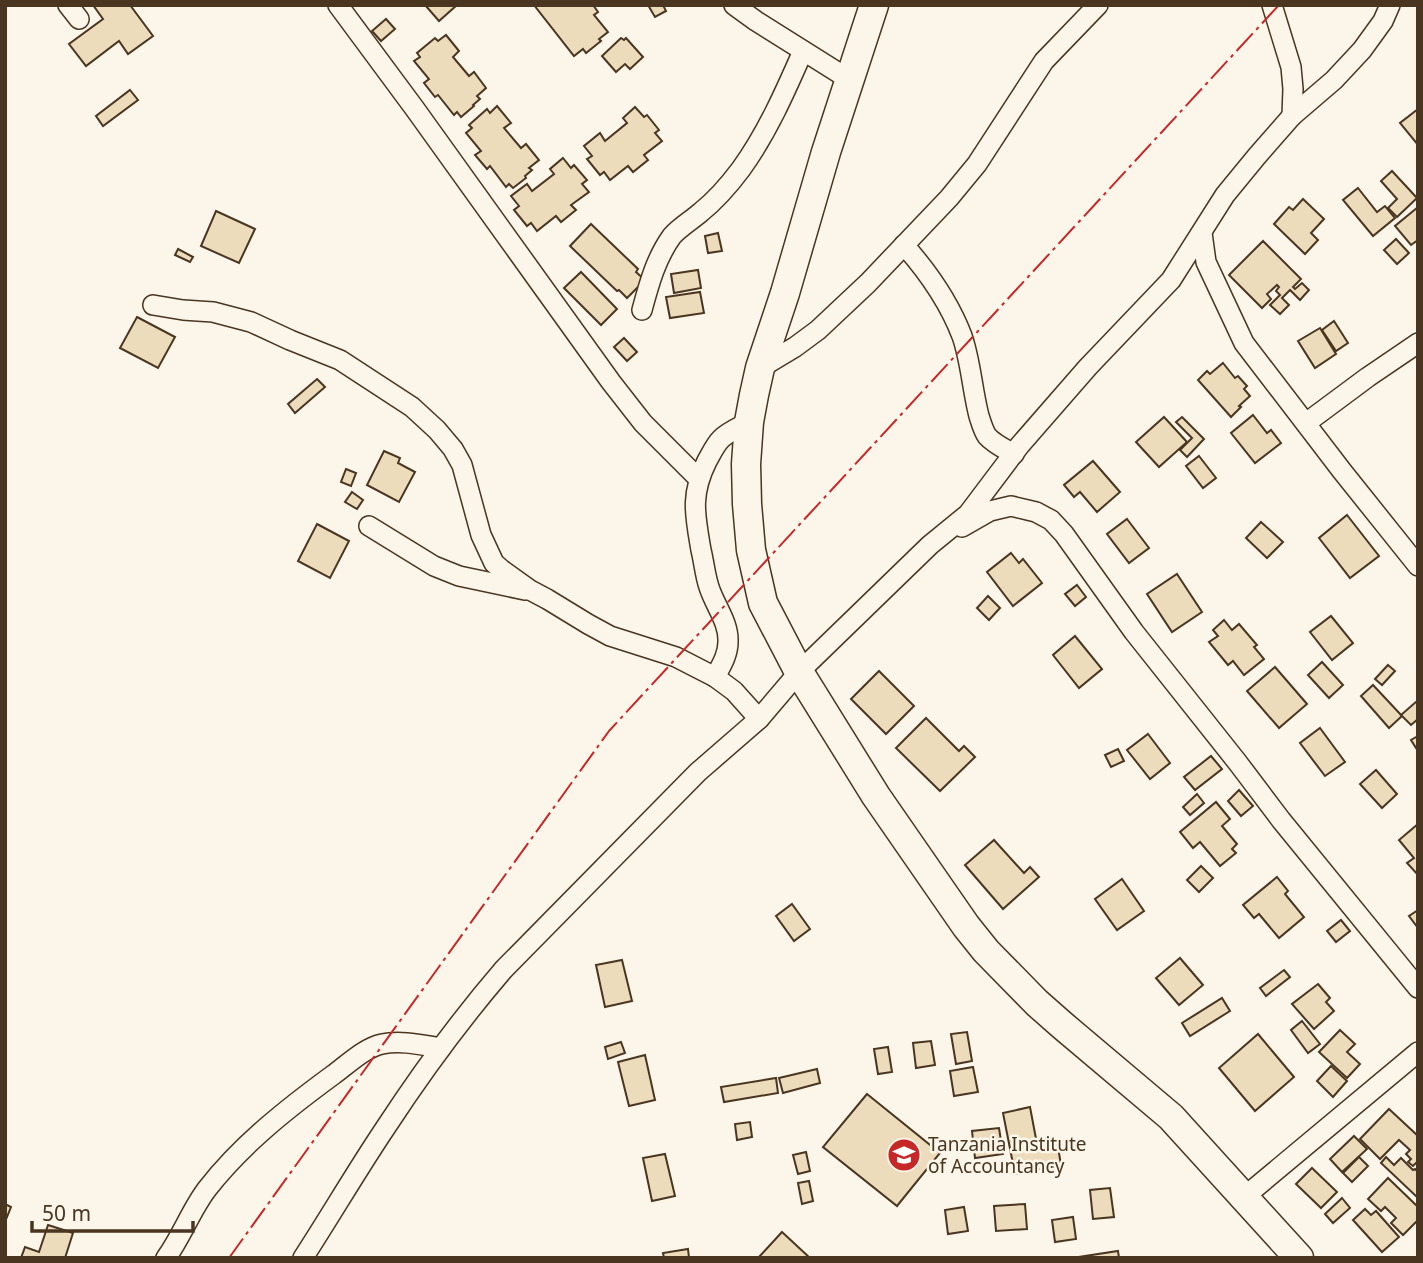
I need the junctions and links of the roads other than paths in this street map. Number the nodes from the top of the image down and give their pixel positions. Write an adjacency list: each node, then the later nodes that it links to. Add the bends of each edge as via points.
1 (338, 5): 19 (street, via 611,382 643,423)
2 (734, 5): 7 (street)
3 (874, 5): 8 (main road)
4 (1098, 5): 11 (street, via 1044,61 977,164)
5 (1272, 5): 9 (street, via 1291,67)
6 (1390, 5): 9 (street, via 1362,50)
7 (803, 51): 8 (street); 13 (street, via 780,104 741,169 720,196 674,234 659,257)
8 (850, 80): 15 (main road)
9 (1292, 116): 10 (street, via 1225,195)
10 (1202, 233): 17 (street, via 1206,262 1244,343); 18 (street, via 1171,280 1087,367)
11 (904, 245): 15 (street, via 818,330); 18 (street, via 946,301 962,336 986,435)
12 (153, 305): 23 (street, via 251,322 340,360 412,407 437,429 462,466 481,535 494,563)
13 (642, 310)
14 (1418, 343): 17 (street)
15 (760, 368): 16 (main road)
16 (749, 422): 19 (street, via 721,439); 24 (main road, via 746,464 751,550 763,603)
17 (1306, 423): 22 (street)
18 (1014, 454): 21 (street, via 968,514)
19 (699, 479): 25 (street, via 695,523 709,588 727,628 726,657)
20 (369, 526): 23 (street, via 459,576)
21 (930, 545): 24 (street); 27 (street, via 990,511 1011,506 1051,520 1281,820)
22 (1418, 566)
23 (530, 590): 25 (street, via 610,636 676,657)
24 (799, 672): 26 (street); 30 (main road, via 909,845 986,951 1062,1026 1171,1117)
25 (715, 677): 26 (street)
26 (759, 719): 28 (street, via 698,772 509,964)
27 (1418, 988)
28 (440, 1048): 31 (street); 32 (street, via 381,1044 312,1090 226,1166)
29 (1418, 1052): 30 (street)
30 (1243, 1198): 33 (main road)
31 (302, 1257)
32 (166, 1258)
33 (1299, 1258)

